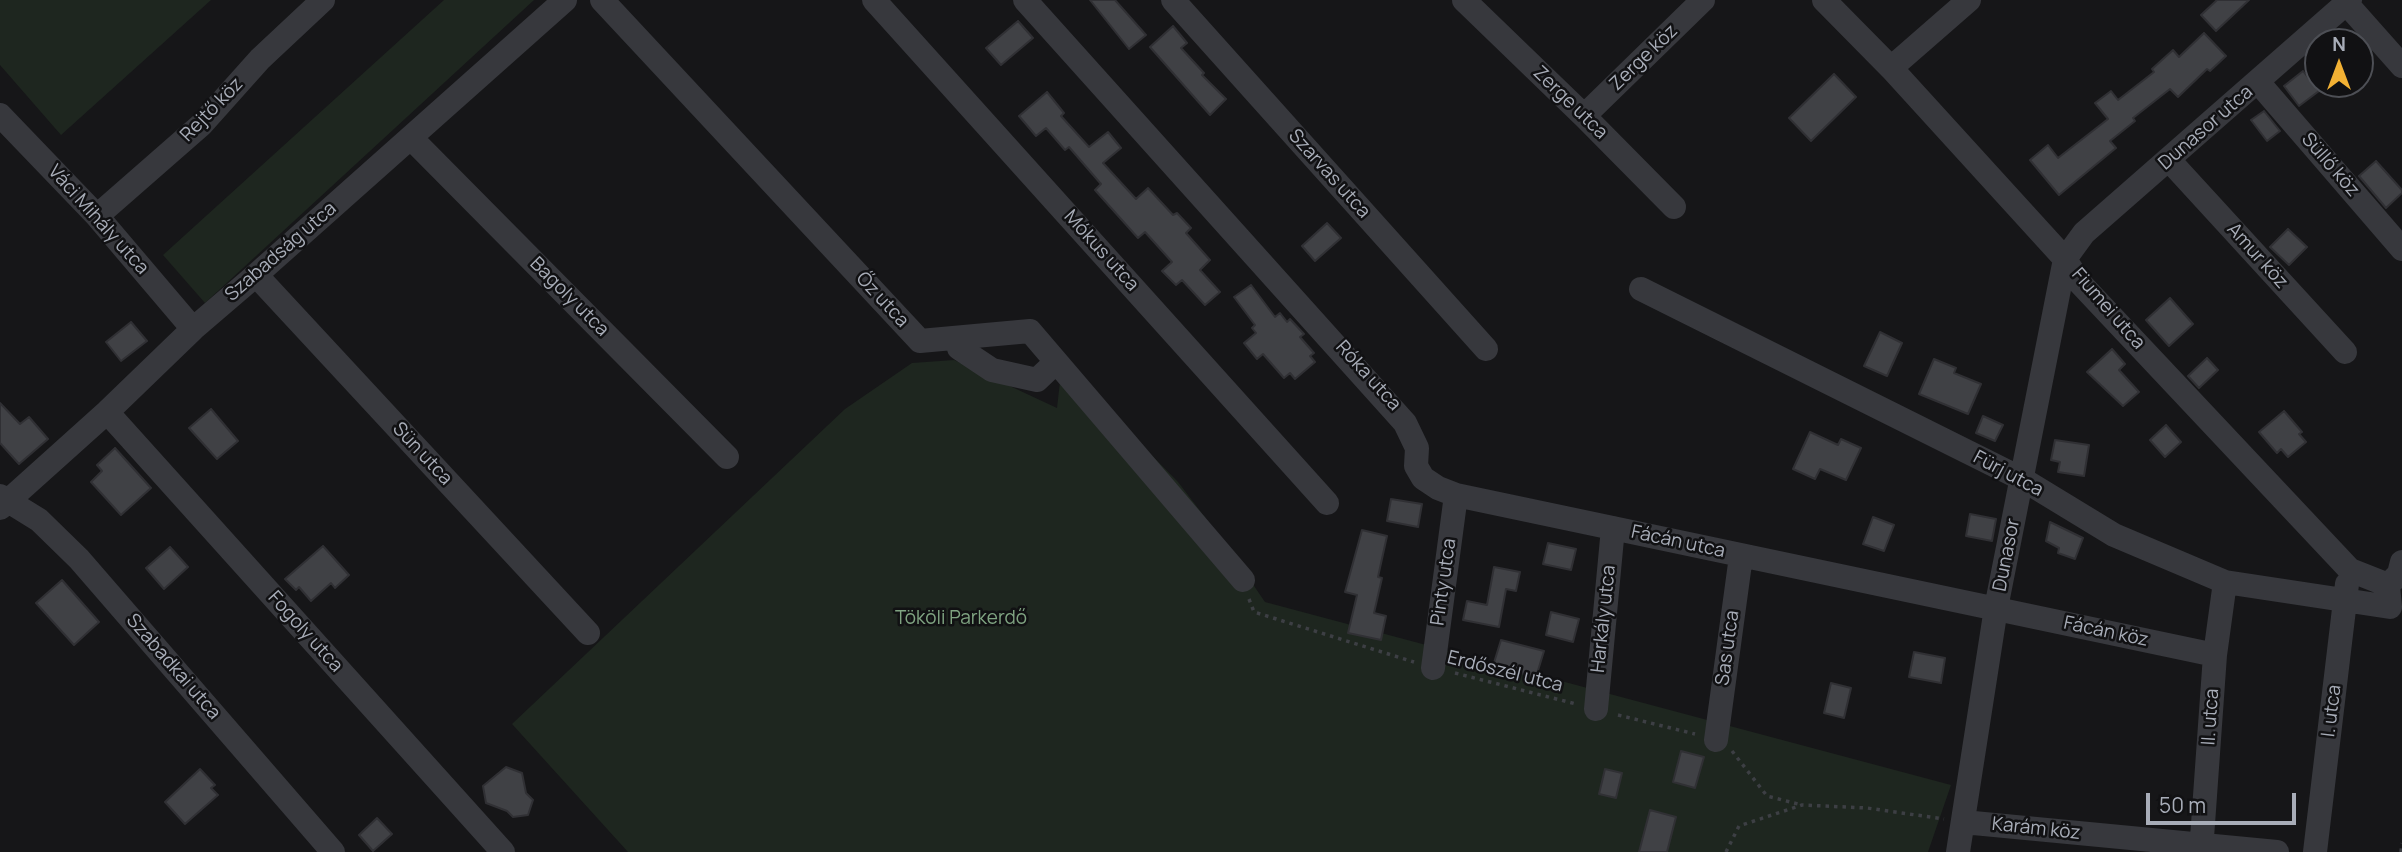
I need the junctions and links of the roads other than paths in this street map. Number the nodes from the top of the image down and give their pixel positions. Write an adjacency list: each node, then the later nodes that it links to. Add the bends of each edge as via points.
1 (323, 0): 20 (street, Rejtő köz, via 260,59 201,125)
2 (565, 0): 17 (street, Szabadság utca)
3 (602, 0): 26 (street, Őz utca, via 920,341)
4 (874, 0): 36 (street, Mókus utca)
5 (1028, 0): 31 (street, Róka utca, via 1399,410 1408,421)
6 (1173, 0): 27 (street, Szarvas utca)
7 (1464, 0): 16 (street, Zerge utca)
8 (1703, 0): 16 (street, Zerge köz)
9 (1824, 0): 13 (street, Fiumei utca)
10 (1969, 0): 13 (street)
11 (2348, 1): 12 (street); 14 (street, Dunasor utca)
12 (2402, 66)
13 (1891, 68): 22 (street, Fiumei utca)
14 (2258, 82): 18 (street, Dunasor utca); 21 (street, Süllő köz)
15 (0, 114): 20 (street, Váci Mihály utca)
16 (1584, 116): 19 (street, Zerge utca)
17 (411, 138): 23 (street, Szabadság utca); 32 (street, Bagoly utca)
18 (2169, 160): 22 (street, Dunasor utca, via 2084,233); 28 (street, Amur köz)
19 (1674, 208)
20 (97, 216): 25 (street, Váci Mihály utca)
21 (2402, 249)
22 (2065, 259): 33 (street, Dunasor); 40 (street, Fiumei utca, via 2080,283)
23 (256, 275): 25 (street, Szabadság utca); 46 (street, Sün utca)
24 (1641, 289): 33 (street, Fürj utca)
25 (193, 328): 30 (street, Szabadság utca)
26 (959, 338): 29 (street, Őz utca, via 1030,331); 29 (street, via 959,348 992,370 1037,380)
27 (1486, 349)
28 (2345, 352)
29 (1056, 362): 41 (street, Őz utca)
30 (107, 412): 35 (street, Szabadság utca); 55 (street, Fogoly utca)
31 (1405, 423): 34 (street, Fácán utca, via 1417,448 1416,466 1423,478)
32 (727, 457)
33 (2022, 479): 42 (street, Fürj utca, via 2114,535); 45 (street, Dunasor)
34 (1456, 495): 37 (street, Fácán utca); 48 (street, Pinty utca)
35 (2, 502): 54 (street, Szabadkai utca, via 39,520 79,559)
36 (1327, 503)
37 (1613, 528): 38 (street, Fácán utca); 49 (street, Harkály utca)
38 (1741, 556): 45 (street, Fácán utca); 50 (street, Sas utca)
39 (2402, 562): 43 (street)
40 (2350, 570): 43 (street, Fiumei utca); 44 (street, I. utca)
41 (1243, 580)
42 (2225, 582): 44 (street, Fürj utca); 47 (street, II. utca)
43 (2389, 596): 44 (street, Fürj utca)
44 (2344, 601): 58 (street, I. utca)
45 (1996, 608): 47 (street, Fácán köz); 51 (street, Dunasor)
46 (589, 632)
47 (2215, 655): 53 (street, II. utca)
48 (1433, 668)
49 (1596, 709)
50 (1716, 740)
51 (1963, 822): 52 (street, Karám köz); 56 (street, Dunasor)
52 (2072, 842): 53 (street, Karám köz)
53 (2202, 848): 57 (street, Karám köz)
54 (333, 852)
55 (503, 852)
56 (1958, 852)
57 (2277, 852)
58 (2315, 852)

